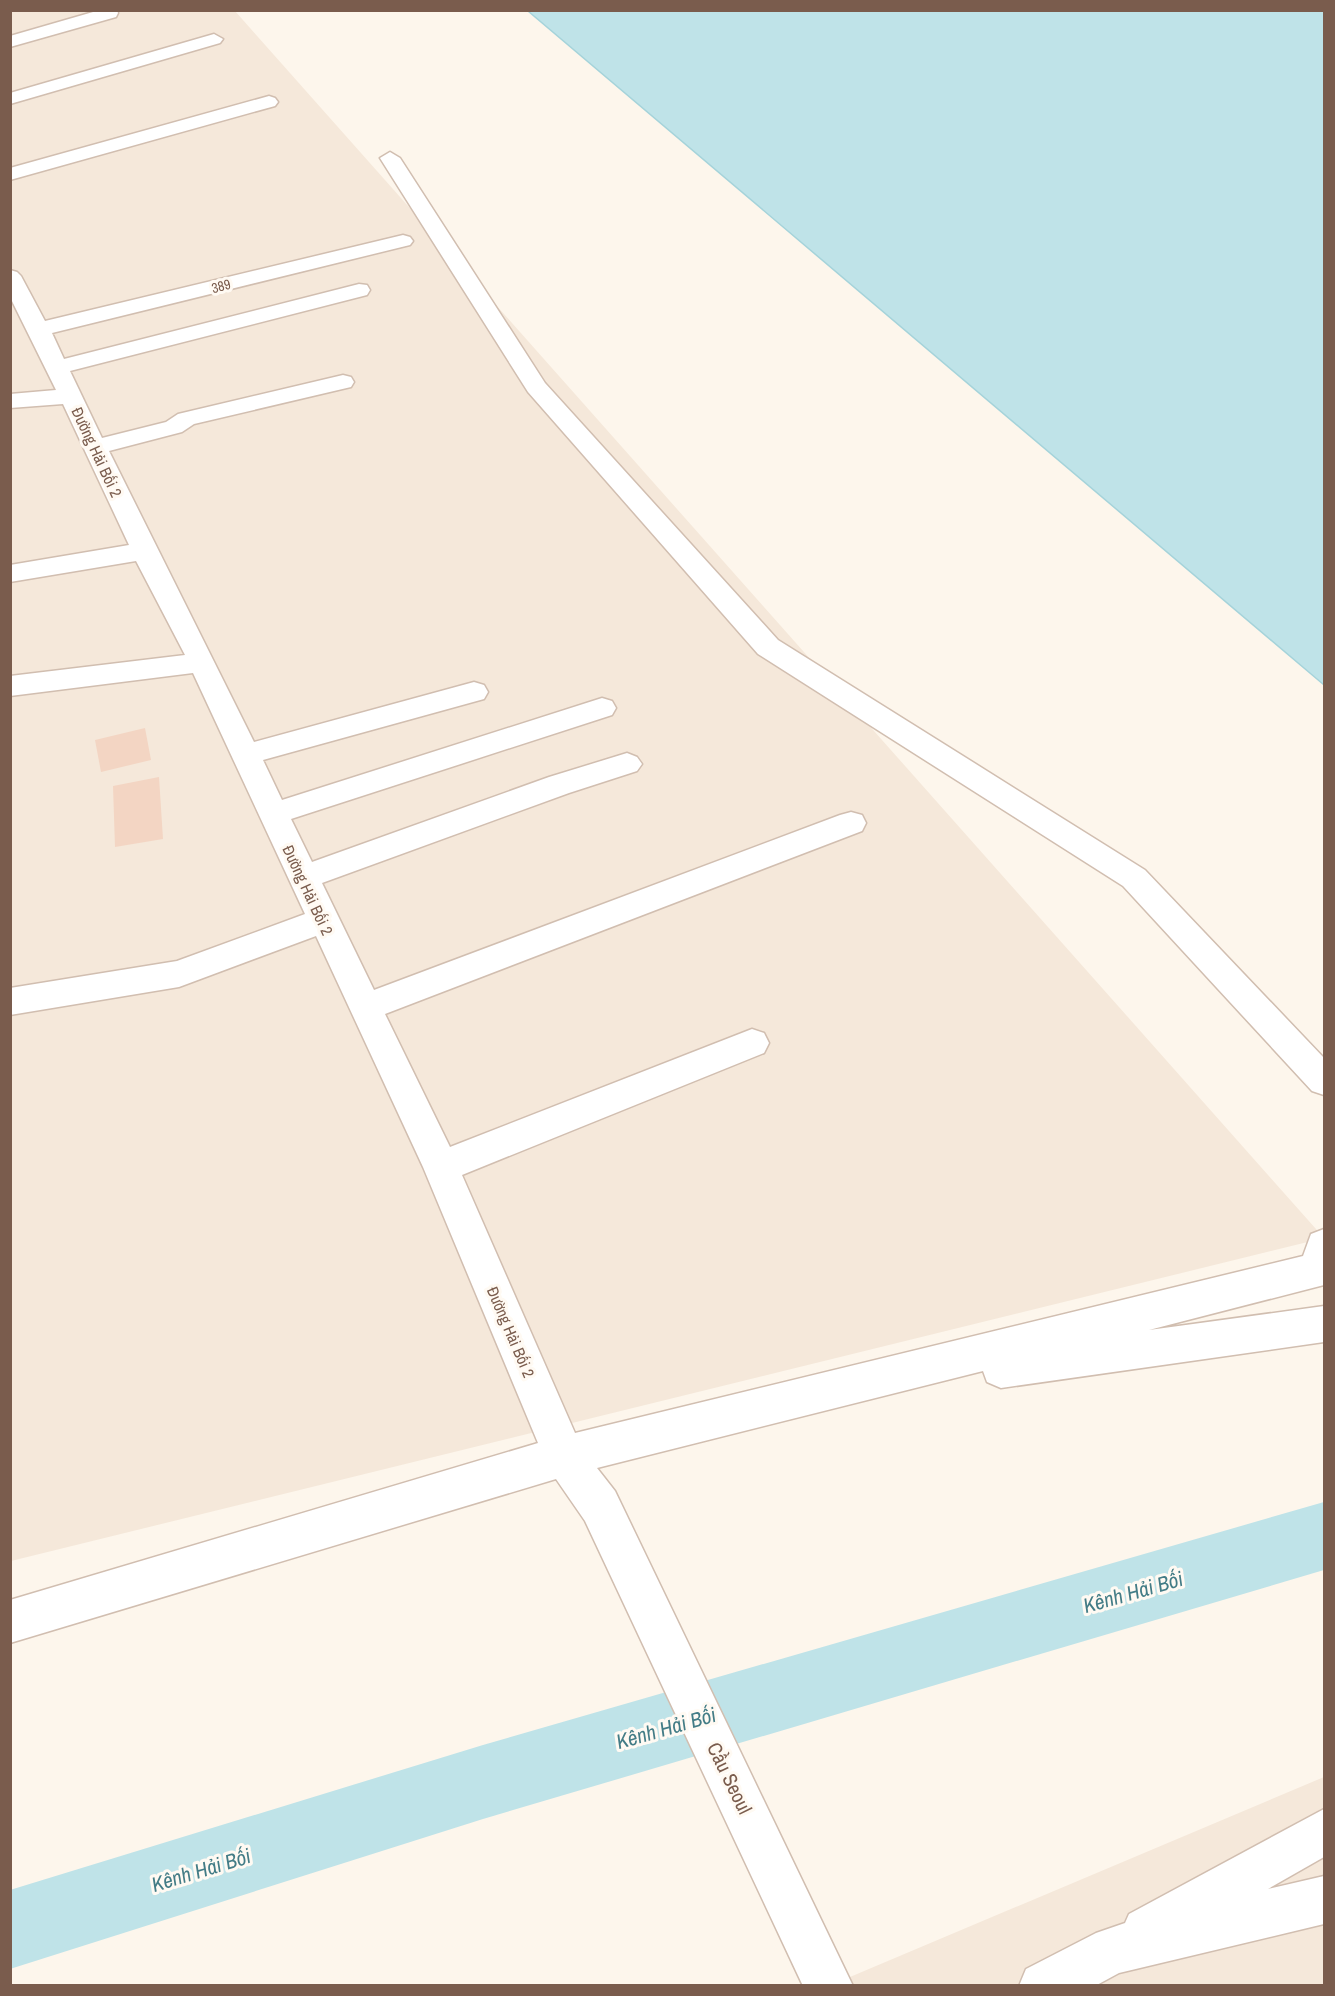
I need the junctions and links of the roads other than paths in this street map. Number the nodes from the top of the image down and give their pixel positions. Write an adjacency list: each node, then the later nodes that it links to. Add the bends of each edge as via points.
1 (110, 13): 3 (street)
2 (214, 39): 4 (street)
3 (10, 42)
4 (10, 99)
5 (269, 102): 7 (street)
6 (390, 158): 32 (street, via 536,387 768,647 1134,878)
7 (10, 174)
8 (403, 241): 11 (street, 389)
9 (359, 290): 12 (street)
10 (15, 294): 11 (street, Đường Hải Bối 2)
11 (39, 329): 12 (street, Đường Hải Bối 2)
12 (58, 367): 14 (street, Đường Hải Bối 2)
13 (344, 382): 16 (street, via 186,419 174,427)
14 (71, 396): 15 (street); 16 (street, Đường Hải Bối 2)
15 (10, 401)
16 (94, 447): 17 (street, Đường Hải Bối 2)
17 (144, 551): 18 (street); 19 (street, Đường Hải Bối 2)
18 (10, 574)
19 (202, 662): 20 (street); 23 (street, Đường Hải Bối 2)
20 (10, 686)
21 (474, 692): 23 (street)
22 (602, 708): 25 (street)
23 (244, 755): 25 (street, Đường Hải Bối 2)
24 (627, 764): 27 (street)
25 (272, 814): 27 (street, Đường Hải Bối 2)
26 (852, 823): 30 (street)
27 (303, 878): 28 (street, Đường Hải Bối 2)
28 (322, 921): 29 (street, via 179,974); 30 (street, Đường Hải Bối 2)
29 (10, 1002)
30 (364, 1008): 33 (street, Đường Hải Bối 2)
31 (752, 1043): 33 (street)
32 (1324, 1081)
33 (441, 1167): 37 (street, Đường Hải Bối 2)
34 (1324, 1246): 36 (street, via 1318,1270)
35 (1324, 1323): 36 (street)
36 (809, 1396): 37 (street)
37 (564, 1456): 38 (street, Đường Hải Bối 2); 39 (street)
38 (600, 1506): 43 (street, Cầu Seoul)
39 (10, 1622)
40 (1324, 1832): 42 (street)
41 (1324, 1900): 42 (street)
42 (1113, 1950): 44 (street)
43 (829, 1986)
44 (1043, 1986)

